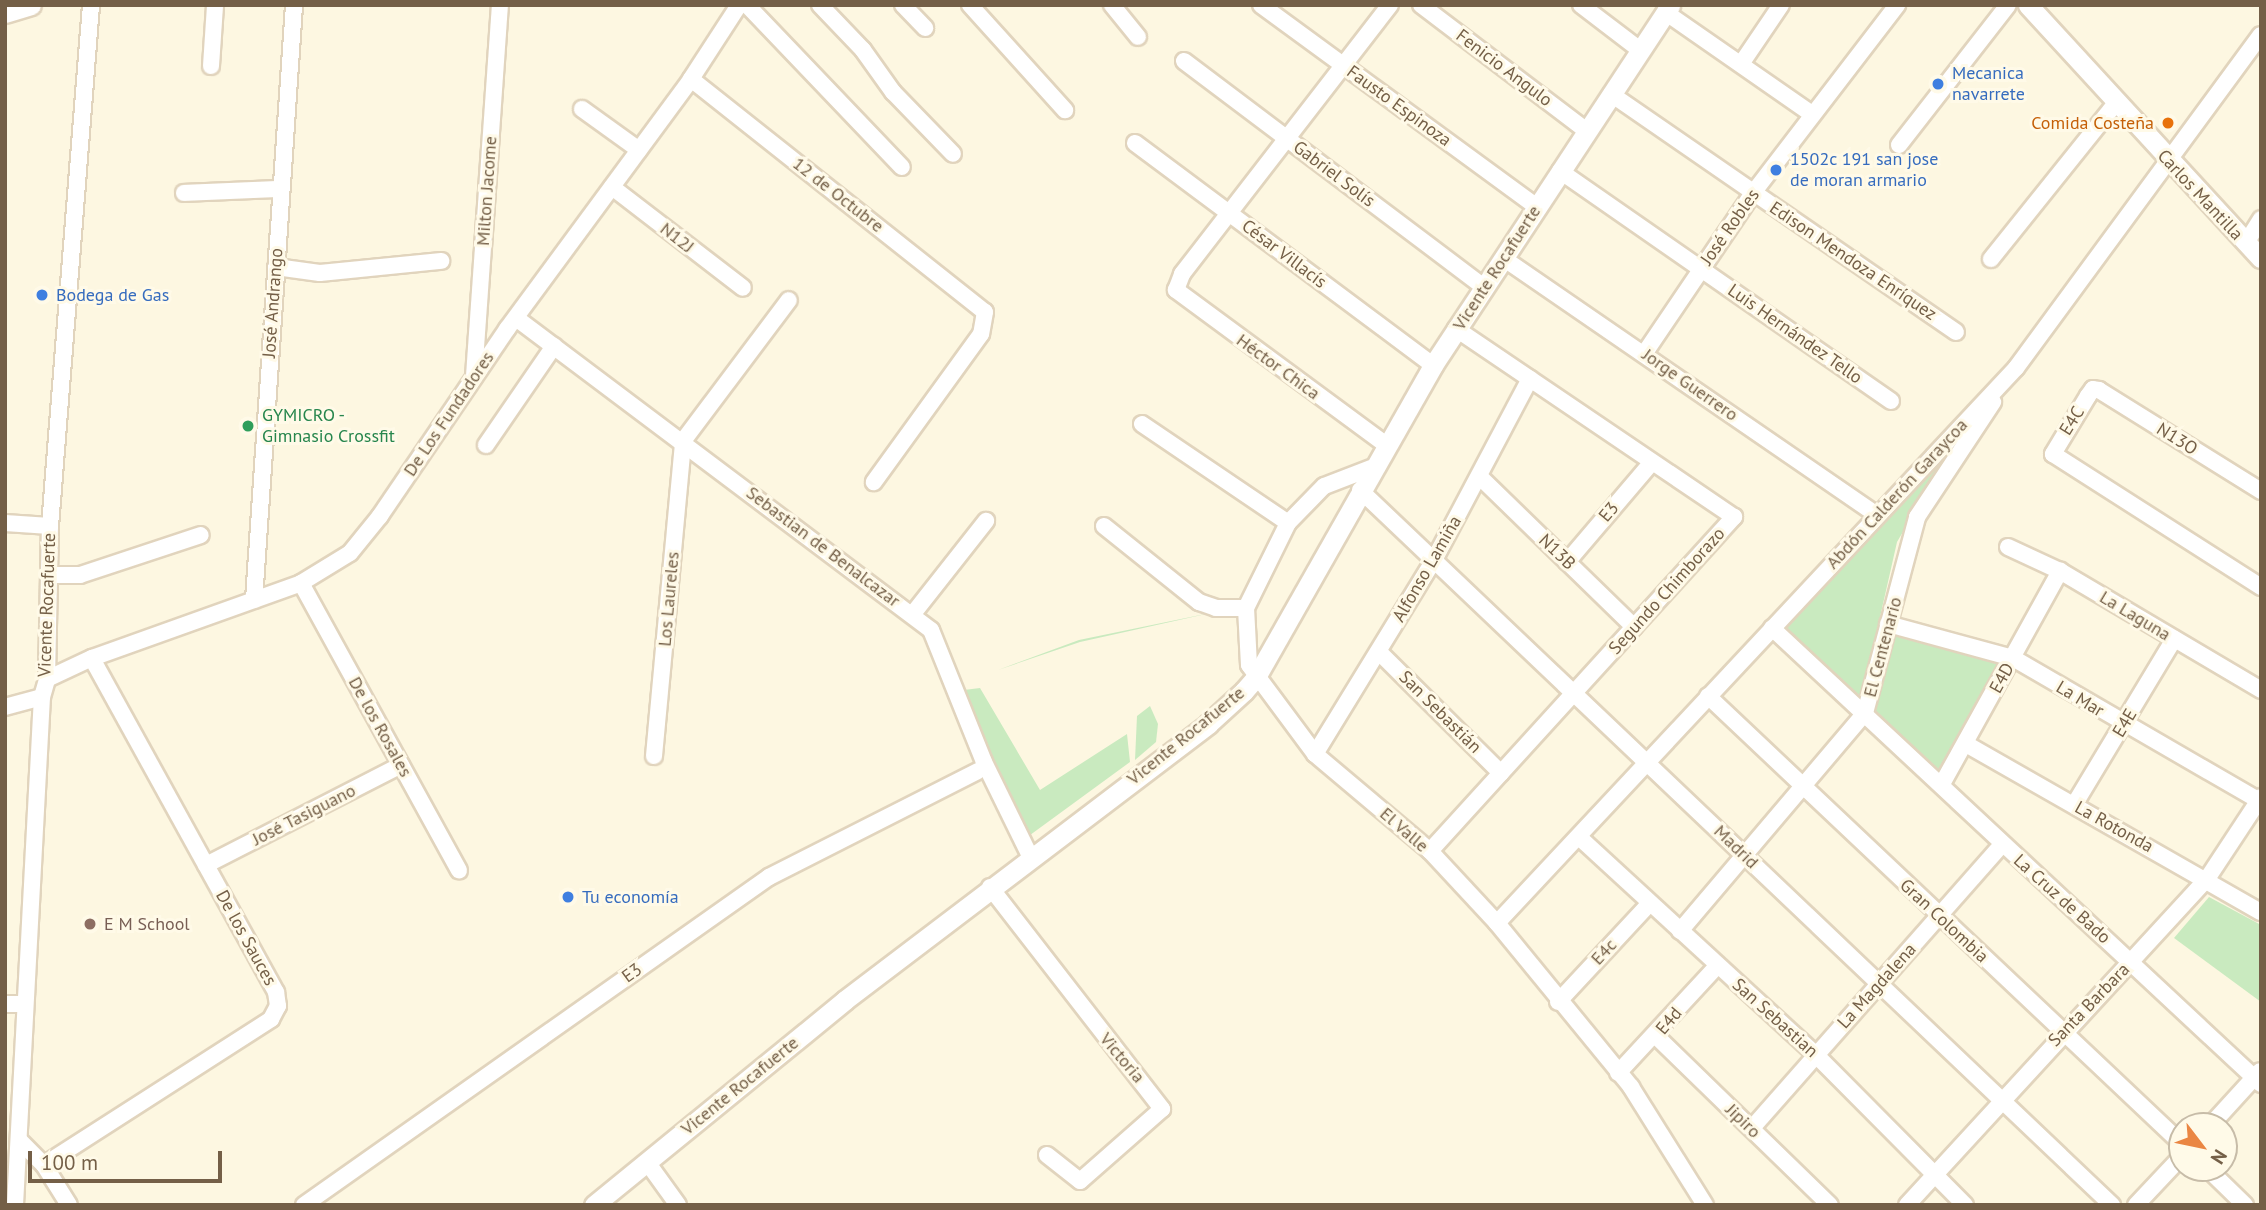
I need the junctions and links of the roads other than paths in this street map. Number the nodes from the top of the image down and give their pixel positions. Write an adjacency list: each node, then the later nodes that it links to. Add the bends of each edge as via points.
1 (31, 5): 21 (street)
2 (91, 5): 88 (street, Vicente Rocafuerte)
3 (215, 5): 28 (street)
4 (293, 5): 46 (street, José Andrango)
5 (500, 5): 62 (street, Milton Jacome)
6 (739, 5): 30 (street, De Los Fundadores)
7 (747, 5): 43 (street)
8 (820, 5): 41 (street)
9 (903, 5): 22 (street)
10 (970, 5): 34 (street)
11 (1112, 5): 24 (street)
12 (1261, 5): 29 (street, Fausto Espinoza)
13 (1390, 5): 29 (street)
14 (1421, 5): 36 (street, Fenicio Angulo)
15 (1581, 5): 25 (street)
16 (1781, 5): 27 (street)
17 (1897, 5): 35 (street, José Robles)
18 (2008, 5): 39 (street)
19 (2028, 5): 32 (street, Carlos Mantilla)
20 (1667, 9): 25 (street, Vicente Rocafuerte); 27 (street)
21 (5, 13)
22 (925, 28)
23 (2261, 35): 42 (street, Abdón Calderón Garaycoa)
24 (1138, 37)
25 (1640, 50): 31 (street, Vicente Rocafuerte)
26 (1184, 61): 37 (street, Gabriel Solís)
27 (1741, 64): 35 (street)
28 (211, 66)
29 (1345, 68): 37 (street); 49 (street, Fausto Espinoza)
30 (691, 79): 40 (street, De Los Fundadores); 81 (street, 12 de Octubre, via 985,312 981,334)
31 (1611, 94): 36 (street, Vicente Rocafuerte); 48 (street, Edison Mendoza Enríquez)
32 (2115, 104): 42 (street, Carlos Mantilla); 55 (street)
33 (582, 109): 40 (street)
34 (1065, 110)
35 (1812, 114): 48 (street, José Robles)
36 (1587, 131): 44 (street, Vicente Rocafuerte)
37 (1289, 140): 50 (street); 59 (street, Gabriel Solís)
38 (1135, 143): 50 (street, César Villacís)
39 (1899, 145)
40 (639, 150): 45 (street, De Los Fundadores)
41 (953, 154)
42 (2167, 160): 52 (street, Carlos Mantilla); 69 (street, Abdón Calderón Garaycoa)
43 (902, 167)
44 (1560, 171): 49 (street, Vicente Rocafuerte); 58 (street, Luis Hernández Tello)
45 (612, 187): 60 (street, N12J); 63 (street, De Los Fundadores)
46 (281, 189): 47 (street); 57 (street, José Andrango)
47 (184, 193)
48 (1753, 193): 58 (street, José Robles); 65 (street, Edison Mendoza Enríquez)
49 (1537, 207): 53 (street, Vicente Rocafuerte)
50 (1230, 213): 68 (street, César Villacís); 76 (street, Héctor Chica, via 1176,286 1184,300)
51 (2261, 219): 52 (street)
52 (2246, 243): 54 (street, Carlos Mantilla)
53 (1503, 258): 59 (street, Vicente Rocafuerte); 67 (street, Jorge Guerrero)
54 (2261, 258)
55 (1991, 259)
56 (441, 261): 57 (street, via 320,273)
57 (276, 267): 98 (street, José Andrango)
58 (1701, 268): 67 (street, José Robles); 73 (street, Luis Hernández Tello)
59 (1484, 287): 64 (street, Vicente Rocafuerte)
60 (743, 288)
61 (789, 300): 75 (street)
62 (478, 315): 63 (street, Sebastian de Benalcazar); 70 (street, Milton Jacome)
63 (511, 323): 66 (street, Sebastian de Benalcazar); 70 (street, De Los Fundadores)
64 (1456, 329): 68 (street, Vicente Rocafuerte); 71 (street, Segundo Chimborazo)
65 (1956, 332)
66 (554, 346): 75 (street, Sebastian de Benalcazar); 77 (street)
67 (1644, 354): 84 (street, Jorge Guerrero)
68 (1433, 365): 76 (street, Vicente Rocafuerte)
69 (2016, 368): 84 (street, Abdón Calderón Garaycoa); 101 (street, El Centenario, via 1917,517)
70 (474, 377): 96 (street, De Los Fundadores, via 365,536 340,560)
71 (1530, 379): 78 (street, Segundo Chimborazo); 80 (street, Alfonso Lamiña)
72 (2093, 389): 83 (street, N13O); 97 (street, E4C, via 2053,454)
73 (1891, 401)
74 (1142, 424): 87 (street)
75 (684, 441): 100 (street, Sebastian de Benalcazar); 119 (street, Los Laureles)
76 (1385, 444): 79 (street, Vicente Rocafuerte)
77 (486, 445)
78 (1652, 462): 93 (street, E3); 102 (street, Segundo Chimborazo, via 1734,517)
79 (1371, 468): 82 (street, Vicente Rocafuerte); 87 (street, El Valle, via 1324,485)
80 (1480, 477): 92 (street, Alfonso Lamiña); 93 (street, N13B)
81 (874, 482)
82 (1360, 490): 92 (street, Madrid); 108 (street, Vicente Rocafuerte)
83 (2261, 491)
84 (1876, 514): 103 (street, Abdón Calderón Garaycoa)
85 (986, 521): 100 (street)
86 (5, 523): 88 (street)
87 (1288, 523): 99 (street, El Valle)
88 (50, 526): 95 (street, Vicente Rocafuerte)
89 (1104, 526): 99 (street, via 1199,602 1216,608)
90 (201, 535): 95 (street, via 80,575)
91 (2008, 547): 94 (street, La Laguna)
92 (1434, 561): 105 (street, Alfonso Lamiña); 111 (street, Madrid)
93 (1567, 562): 102 (street, N13B)
94 (2060, 571): 104 (street, La Laguna); 107 (street, E4D)
95 (49, 575): 109 (street, Vicente Rocafuerte)
96 (301, 583): 98 (street, De Los Fundadores); 121 (street, De los Rosales)
97 (2261, 587)
98 (254, 600): 106 (street, De Los Fundadores)
99 (1246, 608): 108 (street, El Valle, via 1247,656)
100 (912, 615): 132 (street, Sebastian de Benalcazar, via 930,630 984,762)
101 (1888, 624): 107 (street, La Mar); 115 (street, El Centenario)
102 (1634, 628): 111 (street, Segundo Chimborazo)
103 (1772, 628): 112 (street, Abdón Calderón Garaycoa); 115 (street, La Cruz de Bado)
104 (2174, 639): 110 (street, La Laguna); 116 (street, E4E)
105 (1379, 652): 118 (street, Alfonso Lamiña); 123 (street, San Sebastián)
106 (92, 658): 109 (street, De Los Fundadores); 133 (street, De los Sauces)
107 (2013, 658): 116 (street, La Mar); 117 (street, E4D)
108 (1256, 677): 118 (street, El Valle); 132 (street, Vicente Rocafuerte, via 1208,724)
109 (47, 679): 113 (street, Vicente Rocafuerte)
110 (2261, 690)
111 (1574, 693): 120 (street, Madrid); 123 (street, Segundo Chimborazo)
112 (1709, 696): 120 (street, Abdón Calderón Garaycoa); 125 (street, Gran Colombia)
113 (42, 697): 114 (street); 147 (street, Vicente Rocafuerte)
114 (5, 707)
115 (1865, 713): 124 (street, La Cruz de Bado); 125 (street, El Centenario)
116 (2124, 725): 126 (street, La Mar); 127 (street, E4E)
117 (1966, 744): 124 (street, E4D); 127 (street, La Rotonda)
118 (1315, 754): 130 (street, El Valle)
119 (654, 756)
120 (1648, 764): 128 (street, Abdón Calderón Garaycoa); 131 (street, Madrid)
121 (401, 765): 133 (street, José Tasiguano); 134 (street, De los Rosales)
122 (978, 771): 166 (street, E3, via 769,877)
123 (1501, 773): 130 (street, Segundo Chimborazo)
124 (1942, 784): 129 (street, La Cruz de Bado)
125 (1803, 788): 131 (street, El Centenario); 139 (street, Gran Colombia)
126 (2260, 800): 135 (street, Santa Barbara)
127 (2074, 805): 135 (street, La Rotonda)
128 (1579, 837): 137 (street, San Sebastian); 140 (street, Abdón Calderón Garaycoa)
129 (2002, 844): 139 (street, La Magdalena); 142 (street, La Cruz de Bado)
130 (1430, 851): 140 (street, El Valle)
131 (1743, 854): 141 (street, El Centenario); 144 (street, Madrid)
132 (1030, 856): 136 (street, Vicente Rocafuerte)
133 (206, 865): 160 (street, De los Sauces, via 276,992 275,1013)
134 (459, 870)
135 (2207, 879): 138 (street, La Rotonda); 142 (street, Santa Barbara)
136 (990, 887): 158 (street, Victoria, via 1162,1109 1080,1181); 159 (street, Vicente Rocafuerte)
137 (1650, 903): 141 (street, San Sebastian); 145 (street, E4c)
138 (2261, 912)
139 (1939, 916): 144 (street, La Magdalena); 148 (street, Gran Colombia)
140 (1497, 923): 145 (street, El Valle)
141 (1680, 931): 143 (street, San Sebastian)
142 (2132, 962): 148 (street, Santa Barbara); 152 (street, La Cruz de Bado)
143 (1717, 966): 149 (street, E4d); 150 (street, San Sebastian)
144 (1880, 984): 150 (street, La Magdalena); 153 (street, Madrid)
145 (1558, 1002): 151 (street, El Valle)
146 (5, 1004): 147 (street)
147 (25, 1004): 157 (street, Vicente Rocafuerte)
148 (2063, 1032): 153 (street, Santa Barbara); 156 (street, Gran Colombia)
149 (1657, 1037): 151 (street, E4d); 155 (street, Jipiro)
150 (1815, 1054): 155 (street, La Magdalena); 162 (street, San Sebastian)
151 (1618, 1073): 169 (street, El Valle)
152 (2259, 1077): 154 (street)
153 (2000, 1099): 162 (street, Santa Barbara); 173 (street, Madrid)
154 (2224, 1112)
155 (1752, 1128): 170 (street, Jipiro)
156 (2168, 1131)
157 (20, 1140): 160 (street); 164 (street, Vicente Rocafuerte)
158 (1047, 1156)
159 (647, 1162): 167 (street, Vicente Rocafuerte); 168 (street)
160 (44, 1165): 165 (street)
161 (2168, 1171): 174 (street)
162 (1935, 1176): 171 (street, Santa Barbara); 172 (street, San Sebastian)
163 (2221, 1182): 175 (street)
164 (15, 1205)
165 (69, 1205)
166 (304, 1205)
167 (594, 1205)
168 (678, 1205)
169 (1705, 1205)
170 (1830, 1205)
171 (1907, 1205)
172 (1965, 1205)
173 (2112, 1205)
174 (2136, 1205)
175 (2245, 1205)

